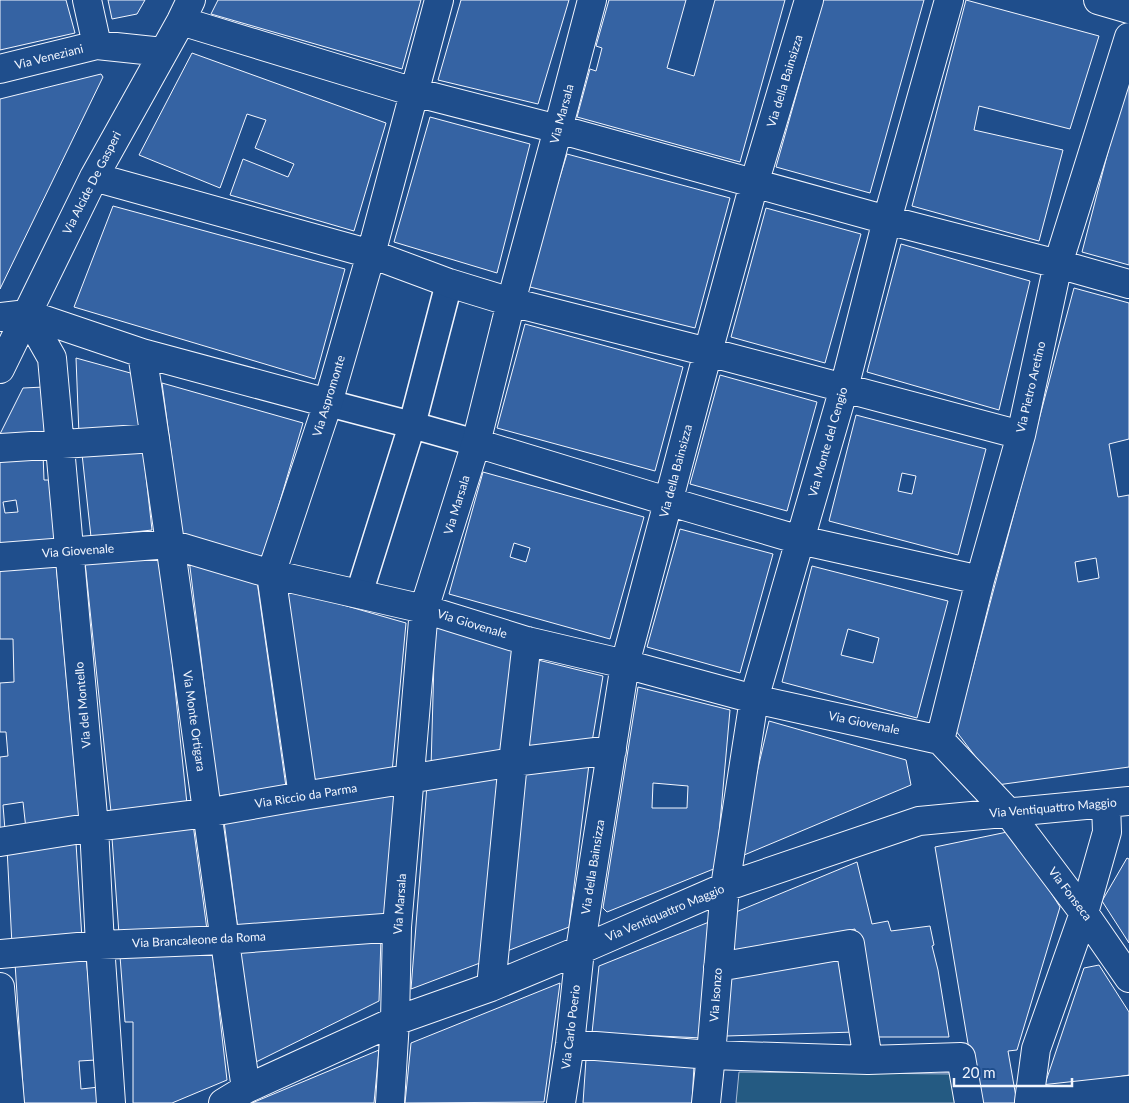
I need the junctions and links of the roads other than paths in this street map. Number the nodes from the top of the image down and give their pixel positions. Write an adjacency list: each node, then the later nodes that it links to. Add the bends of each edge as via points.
1 (88, 0): 10 (street)
2 (439, 0): 13 (street, Via Aspromonte)
3 (592, 0): 14 (street, Via Marsala)
4 (809, 0): 16 (street, Via della Bainsizza)
5 (949, 0): 17 (street, Via Monte del Cengio)
6 (1098, 0): 8 (street)
7 (186, 10): 11 (street, Via Alcide De Gasperi); 13 (street)
8 (1129, 10)
9 (1129, 37): 19 (street, Via Pietro Aretino)
10 (97, 45): 11 (street, Via Veneziani); 12 (street, Via Veneziani)
11 (163, 52): 15 (street, Via Alcide De Gasperi)
12 (0, 69)
13 (414, 92): 14 (street); 18 (street, Via Aspromonte)
14 (558, 129): 16 (street); 22 (street, Via Marsala)
15 (94, 177): 18 (street); 23 (street, Via Alcide De Gasperi)
16 (754, 184): 17 (street); 25 (street, Via della Bainsizza)
17 (887, 220): 19 (street); 28 (street, Via Monte del Cengio)
18 (370, 254): 20 (street); 29 (street, Via Aspromonte)
19 (1058, 264): 21 (street); 31 (street, Via Pietro Aretino)
20 (449, 283): 22 (street); 30 (street)
21 (1129, 284)
22 (512, 302): 25 (street); 33 (street, Via Marsala)
23 (27, 314): 24 (street); 26 (street); 27 (street, Via Alcide De Gasperi); 34 (street, Via del Montello, via 52,358)
24 (0, 317)
25 (708, 352): 28 (street); 36 (street, Via della Bainsizza)
26 (142, 353): 29 (street); 32 (street, Via Monte Ortigara)
27 (0, 369)
28 (844, 388): 31 (street); 37 (street, Via Monte del Cengio)
29 (328, 403): 30 (street); 41 (street, Via Aspromonte)
30 (412, 425): 33 (street); 43 (street)
31 (1020, 435): 42 (street, Via Pietro Aretino)
32 (155, 438): 34 (street); 38 (street, Via Monte Ortigara)
33 (476, 443): 36 (street); 44 (street, Via Marsala)
34 (60, 444): 35 (street); 39 (street, Via del Montello)
35 (0, 448)
36 (668, 501): 37 (street); 46 (street, Via della Bainsizza)
37 (800, 540): 42 (street); 47 (street, Via Monte del Cengio)
38 (170, 544): 39 (street, Via Giovenale); 41 (street, Via Giovenale); 55 (street, Via Monte Ortigara)
39 (70, 552): 40 (street, Via Giovenale); 56 (street, Via del Montello)
40 (0, 557)
41 (271, 574): 43 (street, Via Giovenale); 52 (street, Via Aspromonte)
42 (980, 580): 48 (street, Via Pietro Aretino)
43 (358, 594): 44 (street, Via Giovenale)
44 (424, 609): 45 (street, Via Giovenale); 51 (street, Via Marsala)
45 (527, 641): 46 (street, Via Giovenale); 50 (street)
46 (624, 664): 47 (street, Via Giovenale); 49 (street, Via della Bainsizza)
47 (754, 699): 48 (street, Via Giovenale); 59 (street, Via Monte del Cengio)
48 (940, 740): 54 (street, Via Fonseca)
49 (612, 750): 50 (street, Via Riccio da Parma); 64 (street, Via della Bainsizza)
50 (513, 762): 51 (street, Via Riccio da Parma); 68 (street)
51 (410, 779): 52 (street, Via Riccio da Parma); 61 (street, Via Marsala)
52 (302, 796): 55 (street, Via Riccio da Parma)
53 (1118, 802): 54 (street, Via Ventiquattro Maggio); 57 (street)
54 (1008, 812): 59 (street, Via Ventiquattro Maggio, via 919,821); 60 (street, Via Fonseca)
55 (206, 813): 56 (street, Via Riccio da Parma); 62 (street, Via Monte Ortigara)
56 (94, 827): 58 (street, Via Riccio da Parma); 63 (street, Via del Montello)
57 (1118, 832): 60 (street)
58 (0, 842)
59 (724, 887): 64 (street, Via Ventiquattro Maggio); 66 (street, Via Isonzo)
60 (1084, 913): 67 (street, Via Fonseca); 75 (street, via 1036,1049 1029,1100)
61 (397, 927): 62 (street, Via Brancaleone da Roma); 70 (street, Via Marsala)
62 (224, 940): 63 (street, Via Brancaleone da Roma); 74 (street, Via Monte Ortigara)
63 (100, 946): 65 (street, Via Brancaleone da Roma); 77 (street, Via del Montello)
64 (580, 950): 68 (street, Via Ventiquattro Maggio); 71 (street, Via Carlo Poerio)
65 (0, 954)
66 (718, 967): 72 (street, Via Isonzo); 73 (street, via 850,944)
67 (1129, 978)
68 (491, 986): 70 (street, Via Ventiquattro Maggio)
69 (0, 987): 76 (street)
70 (394, 1021): 74 (street, Via Ventiquattro Maggio); 79 (street, Via Marsala)
71 (570, 1044): 72 (street); 80 (street, Via Carlo Poerio)
72 (711, 1055): 73 (street); 81 (street, Via Isonzo)
73 (868, 1060): 82 (street, via 961,1057)
74 (246, 1089): 78 (street, Via Ventiquattro Maggio)
75 (1129, 1090)
76 (10, 1103)
77 (111, 1103)
78 (223, 1103)
79 (390, 1103)
80 (561, 1103)
81 (706, 1103)
82 (969, 1103)

